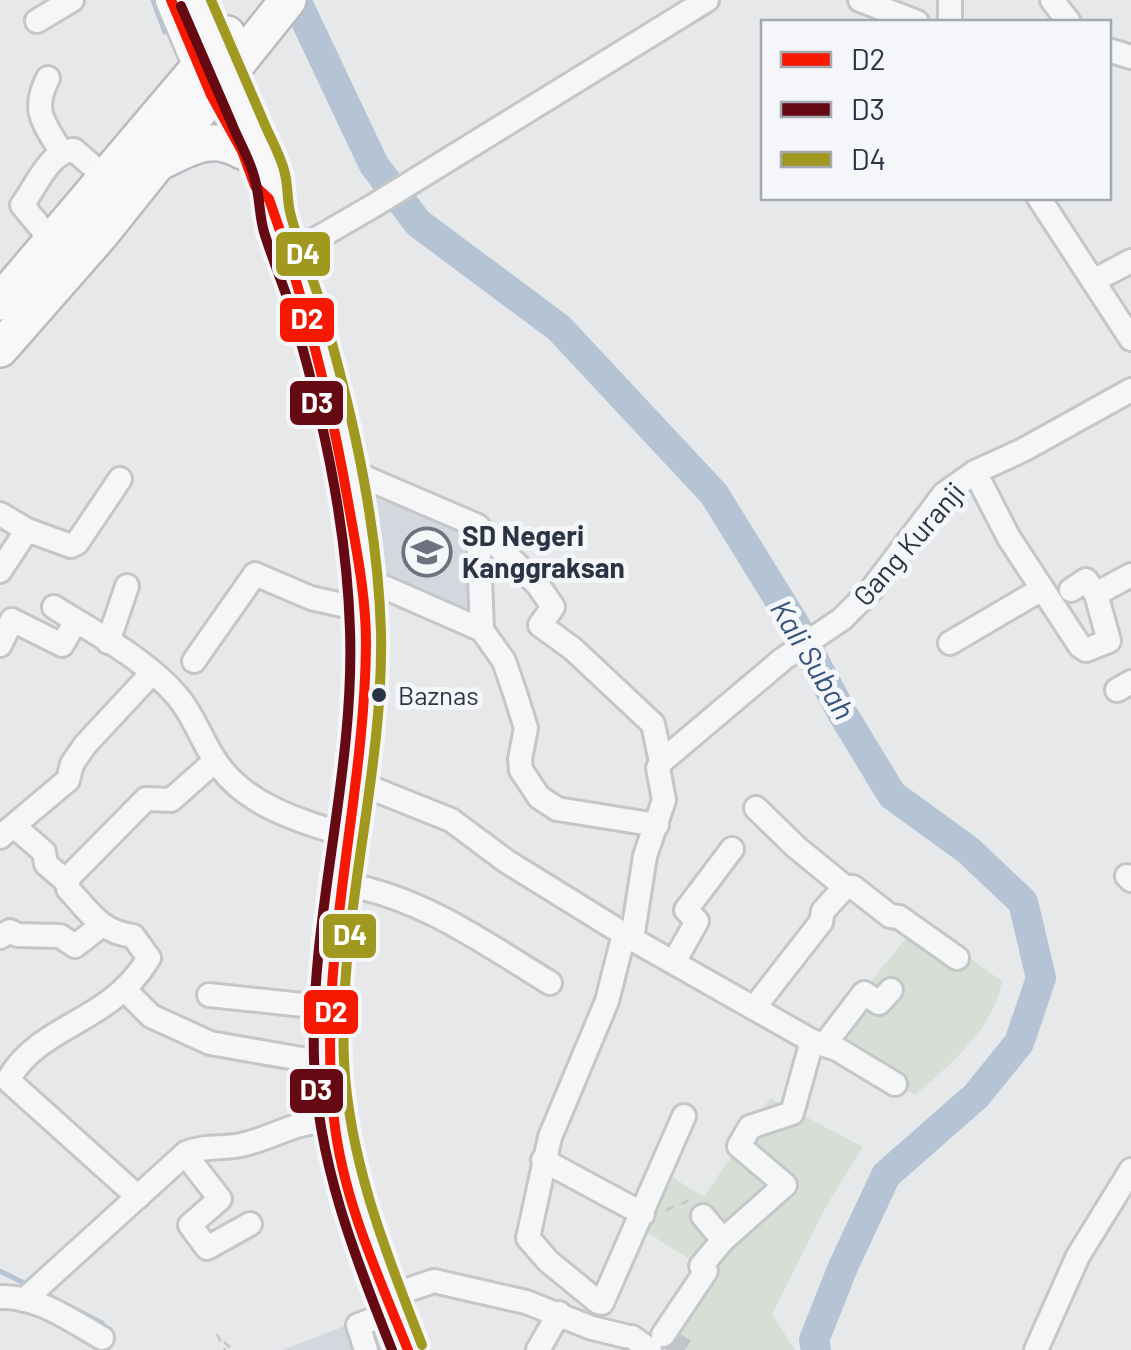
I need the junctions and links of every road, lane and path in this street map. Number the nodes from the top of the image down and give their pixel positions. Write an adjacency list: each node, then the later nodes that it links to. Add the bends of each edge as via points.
1 (72, 0): 9 (street)
2 (172, 0): 12 (main road)
3 (196, 0): 12 (main road)
4 (288, 0): 8 (highway)
5 (707, 0): 22 (street)
6 (860, 0): 10 (street)
7 (1052, 0): 11 (street)
8 (254, 15): 12 (highway)
9 (37, 20)
10 (912, 20)
11 (1067, 20)
12 (213, 71): 14 (highway); 16 (highway); 17 (highway); 18 (highway, via 271,178)
13 (48, 78): 15 (street, via 38,111)
14 (242, 151): 16 (highway, via 207,141); 18 (highway, via 254,186)
15 (61, 152): 17 (street, via 74,150); 20 (street)
16 (158, 164): 27 (highway)
17 (104, 178): 21 (highway)
18 (270, 199): 22 (highway)
19 (1039, 200): 24 (street)
20 (11, 207): 21 (street)
21 (52, 240): 25 (highway)
22 (290, 254): 29 (highway)
23 (1131, 260): 24 (street)
24 (1093, 281): 26 (street)
25 (0, 302)
26 (1129, 330)
27 (0, 349)
28 (1131, 390): 30 (street, Gang Kuranji)
29 (343, 468): 33 (street); 40 (highway)
30 (975, 472): 38 (street); 51 (street, Gang Kuranji, via 944,494 842,620 783,658)
31 (120, 479): 34 (street, via 77,543)
32 (0, 514): 34 (street)
33 (480, 529): 44 (street); 51 (street, via 553,607 540,625 652,724)
34 (27, 530): 35 (street)
35 (0, 572)
36 (1131, 575): 41 (street)
37 (127, 586): 45 (street)
38 (1042, 589): 41 (street, via 1086,650 1109,642); 46 (street)
39 (1071, 590): 41 (street, via 1086,580)
40 (363, 593): 44 (street); 48 (street, via 311,598 255,574); 52 (highway)
41 (1096, 594)
42 (54, 607): 43 (street)
43 (76, 621): 45 (street); 47 (street, via 62,645 12,620)
44 (482, 630): 54 (street, via 504,661 515,693 526,728 521,770 539,797 558,809)
45 (108, 642): 49 (street)
46 (950, 642)
47 (0, 645)
48 (194, 662)
49 (152, 672): 50 (street, via 178,697); 55 (street, via 85,745 68,780)
50 (215, 761): 56 (street, via 257,800); 58 (street, via 172,800 146,798)
51 (661, 762): 54 (street, via 664,800)
52 (356, 782): 56 (highway); 63 (street, via 451,820)
53 (756, 808): 60 (street)
54 (657, 825): 63 (street)
55 (7, 832): 58 (street, via 44,852 46,864)
56 (350, 836): 59 (highway)
57 (732, 849): 65 (street, via 686,910 696,921)
58 (67, 882): 61 (street)
59 (344, 884): 66 (street, via 425,908); 70 (highway)
60 (845, 887): 64 (street, via 853,886); 71 (street)
61 (102, 925): 62 (street, via 75,946 60,936 10,931); 67 (street, via 133,936 150,956)
62 (0, 937)
63 (628, 937): 65 (street); 78 (street)
64 (957, 958)
65 (674, 962): 71 (street)
66 (550, 984)
67 (124, 988): 73 (street, via 151,1016 210,1043); 80 (street, via 36,1046 10,1078)
68 (891, 990): 72 (street, via 879,1002 864,993)
69 (209, 995): 70 (street)
70 (331, 1008): 73 (highway)
71 (754, 1008): 72 (street)
72 (819, 1042): 74 (street); 85 (street, via 792,1113 750,1127 739,1146 785,1184)
73 (330, 1064): 76 (highway)
74 (895, 1084)
75 (684, 1116): 82 (street)
76 (334, 1121): 77 (street, via 312,1120 240,1146); 89 (highway)
77 (184, 1154): 80 (street); 84 (street, via 220,1199 190,1224 206,1248)
78 (543, 1160): 82 (street); 82 (street, via 528,1240 598,1302)
79 (1131, 1170): 81 (street)
80 (138, 1198): 86 (street)
81 (1123, 1207): 98 (street, via 1078,1256)
82 (643, 1214): 83 (path, via 701,1198)
83 (702, 1216): 85 (street)
84 (250, 1224)
85 (724, 1240): 92 (street)
86 (34, 1292): 87 (street); 91 (street)
87 (0, 1297)
88 (559, 1313): 89 (street, via 434,1280); 92 (street); 97 (street)
89 (395, 1330): 96 (street, via 358,1325)
90 (218, 1334): 93 (path)
91 (102, 1338)
92 (648, 1341)
93 (221, 1342): 94 (path); 95 (path)
94 (225, 1350)
95 (233, 1350)
96 (366, 1350)
97 (538, 1350)
98 (1036, 1350)

